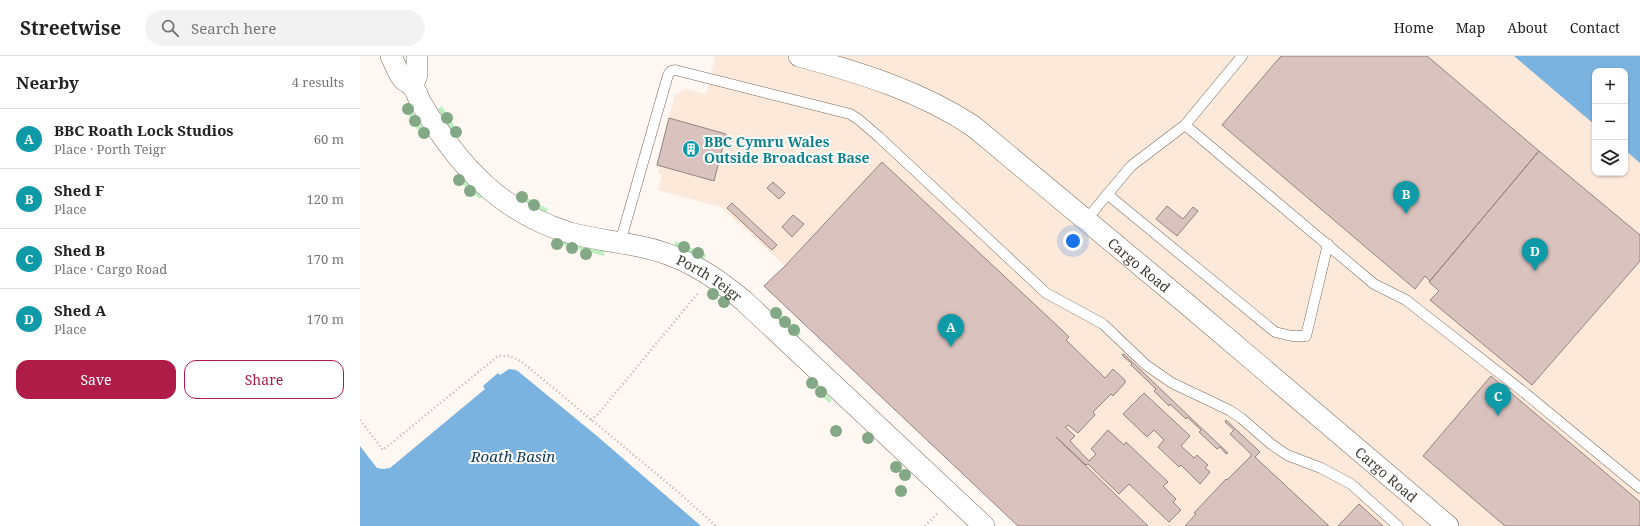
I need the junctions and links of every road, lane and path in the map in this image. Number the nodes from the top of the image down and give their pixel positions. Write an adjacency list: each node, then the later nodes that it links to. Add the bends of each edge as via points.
1 (391, 56): 5 (street, Porth Teigr, via 403,80)
2 (417, 56): 5 (street, via 417,75)
3 (799, 56): 8 (street, Cargo Road, via 884,81 942,106 973,126)
4 (1242, 56): 6 (lane)
5 (412, 85): 9 (street, Porth Teigr, via 455,154 494,194 522,212 558,229)
6 (1185, 125): 7 (lane, via 1131,166); 10 (lane)
7 (1107, 194): 8 (lane); 10 (lane, via 1275,332 1292,336 1306,336)
8 (1086, 220): 20 (street, Cargo Road)
9 (620, 243): 18 (street, Porth Teigr, via 669,255 699,268 722,283); 19 (lane, via 671,71 832,109 858,119 1046,293 1103,324 1146,365 1172,384 1229,410 1288,455 1351,484)
10 (1328, 244): 14 (lane, via 1374,284 1406,300 1525,392)
11 (700, 291): 13 (path)
12 (360, 420): 13 (path, via 383,450 498,356 510,356 522,362)
13 (591, 420): 16 (path)
14 (1640, 488)
15 (939, 512): 17 (path)
16 (716, 526)
17 (925, 526)
18 (984, 526)
19 (1398, 526)
20 (1448, 526)

